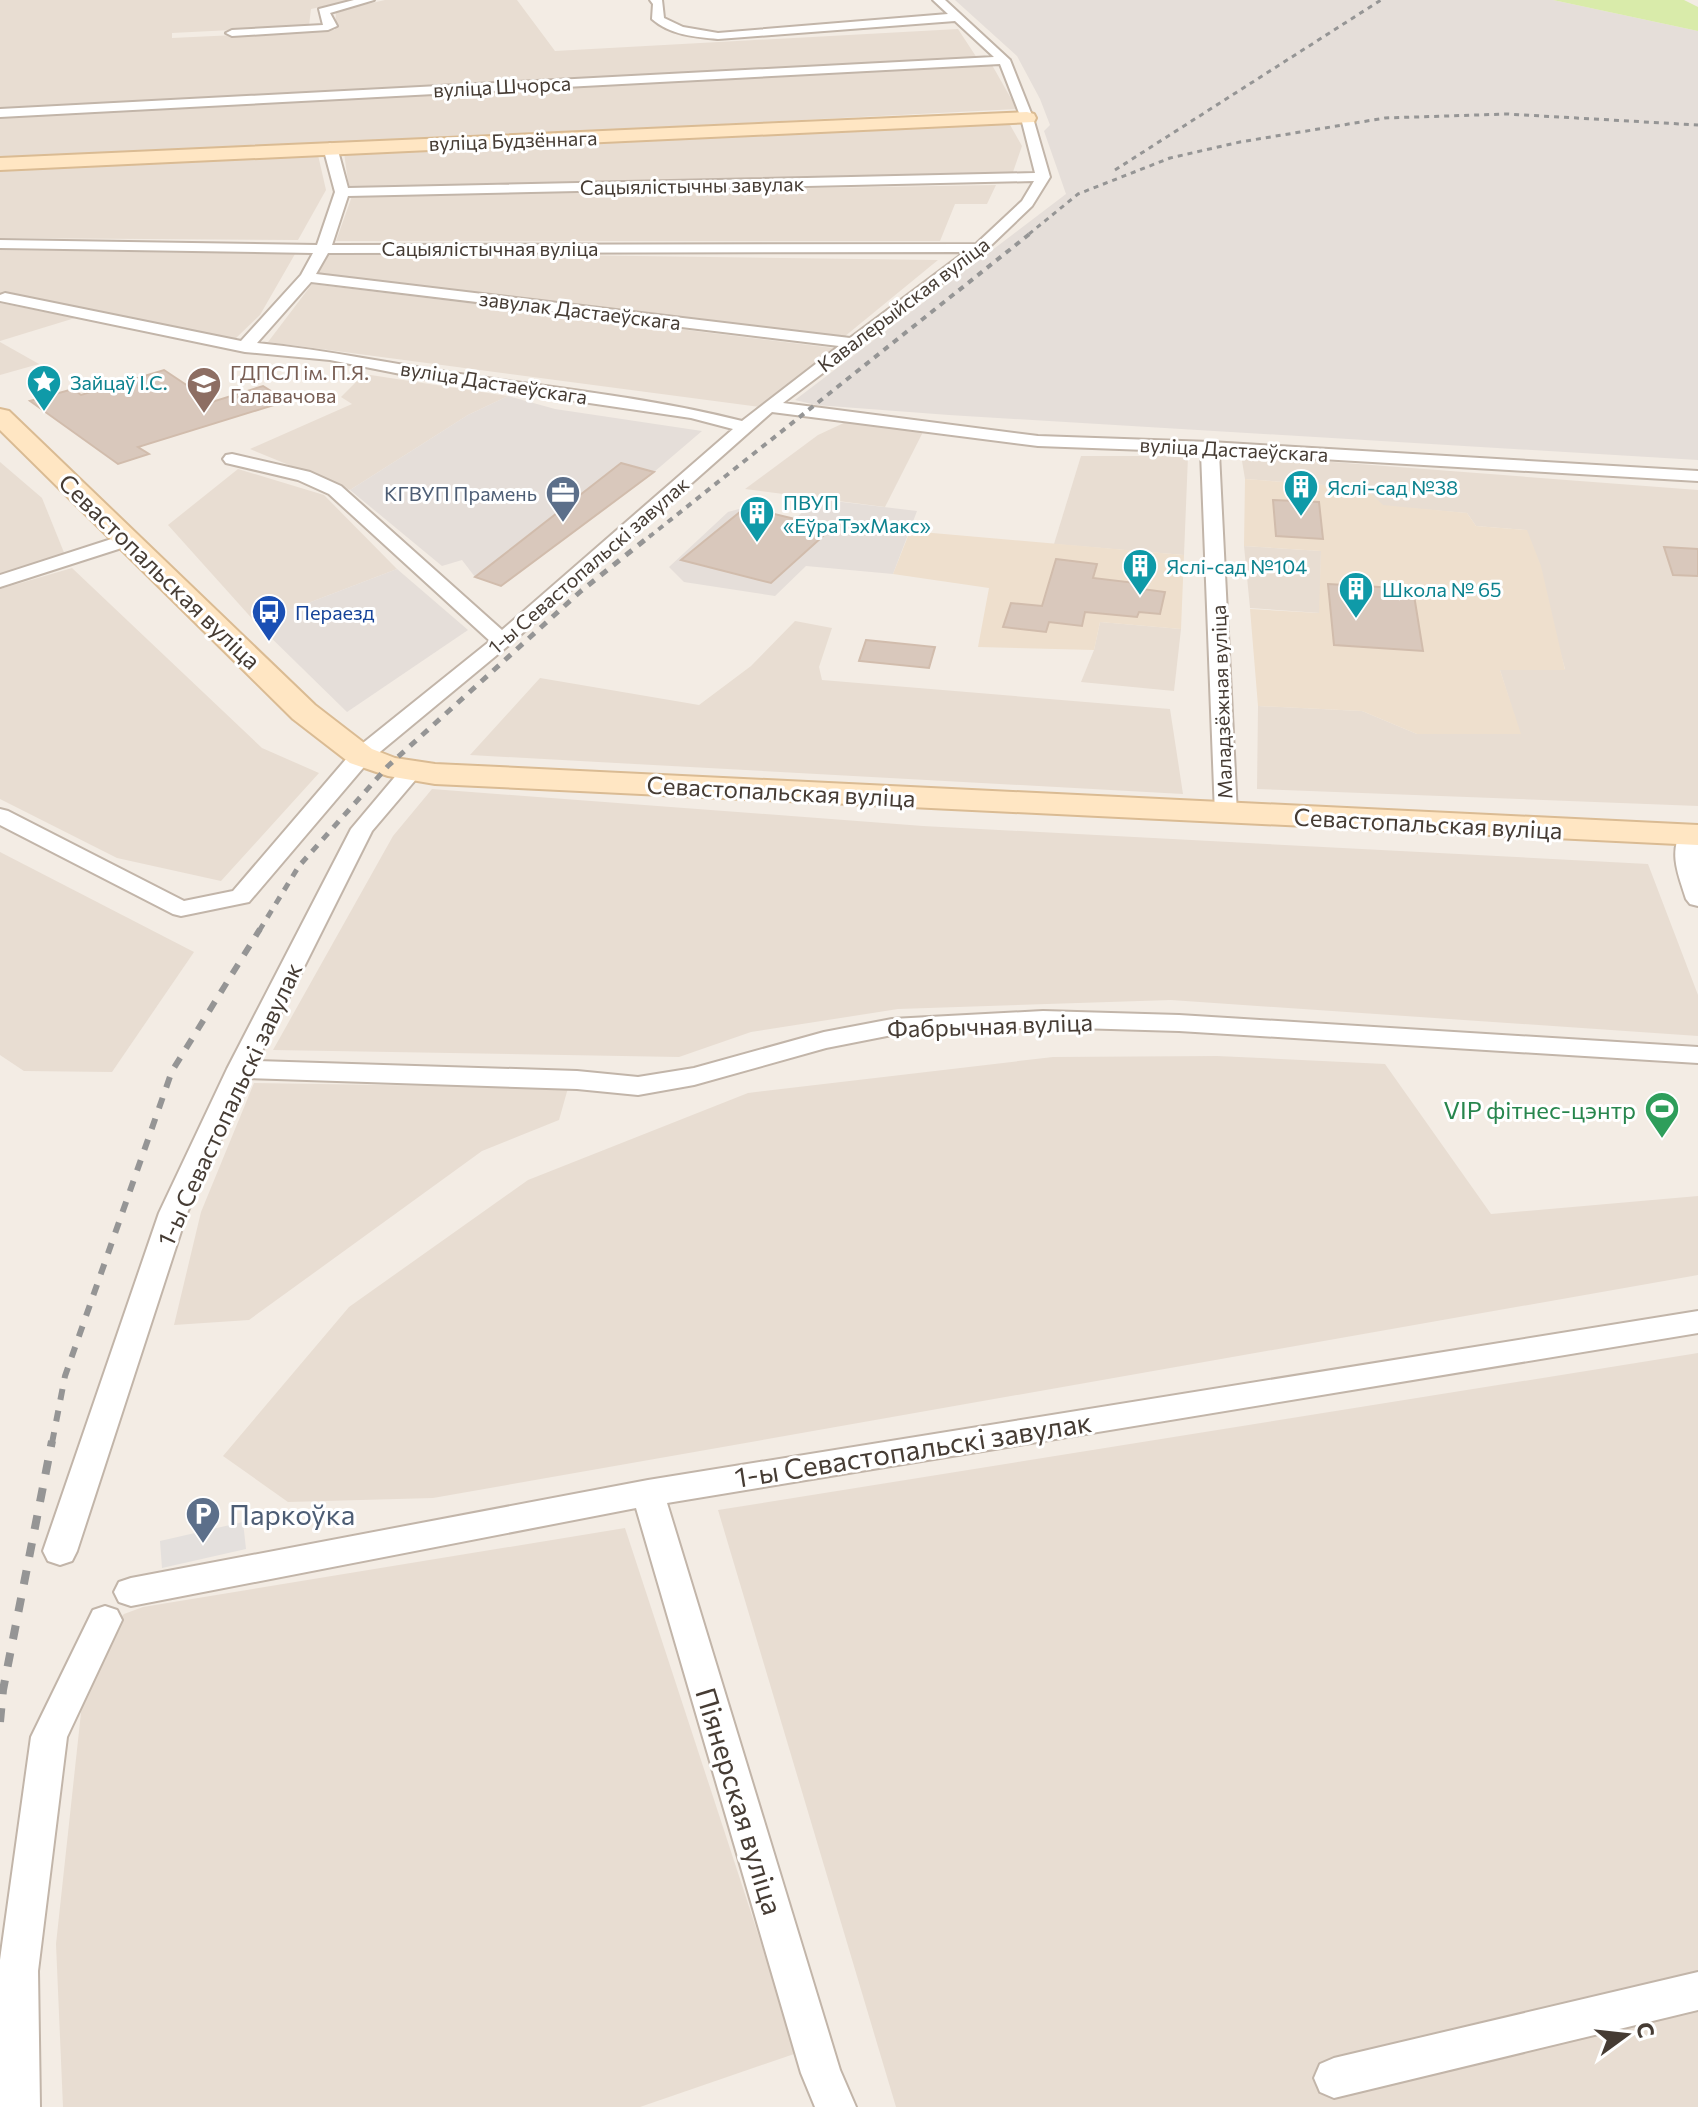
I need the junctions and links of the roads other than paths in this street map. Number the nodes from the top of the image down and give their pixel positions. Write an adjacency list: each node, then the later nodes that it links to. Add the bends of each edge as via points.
1 (368, 0): 5 (street, via 323,11 331,26 324,28)
2 (656, 0): 4 (street, via 658,19 667,25 718,36)
3 (939, 0): 4 (street)
4 (959, 17): 6 (street)
5 (232, 33)
6 (1004, 60): 7 (street, вуліца Шчорса); 8 (street)
7 (0, 113)
8 (1027, 118): 9 (street, вуліца Будзённага); 11 (street)
9 (330, 147): 10 (street, вуліца Будзённага); 12 (street)
10 (0, 164)
11 (1043, 177): 12 (street, Сацыялістычны завулак); 14 (street, Кавалерыйская вуліца, via 1027,203)
12 (342, 192): 15 (street)
13 (0, 244): 15 (street, Сацыялістычная вуліца)
14 (980, 248): 15 (street, Сацыялістычная вуліца); 18 (street, Кавалерыйская вуліца)
15 (323, 249): 16 (street)
16 (307, 277): 18 (street, завулак Дастаеўскага); 19 (street)
17 (5, 298): 19 (street, вуліца Дастаеўскага)
18 (853, 343): 20 (street, Кавалерыйская вуліца)
19 (245, 347): 22 (street, вуліца Дастаеўскага, via 330,355 691,413)
20 (772, 405): 22 (street, 1-ы Севастопальскі завулак); 23 (street, вуліца Дастаеўскага, via 1038,441)
21 (0, 416): 26 (street, Севастопальская вуліца)
22 (746, 427): 28 (street, 1-ы Севастопальскі завулак)
23 (1210, 447): 25 (street, вуліца Дастаеўскага); 31 (street, Маладзёжная вуліца)
24 (232, 459): 28 (street, via 304,476 335,490)
25 (1698, 476)
26 (127, 540): 27 (street); 29 (street, Севастопальская вуліца, via 304,712)
27 (0, 581)
28 (502, 641): 29 (street, 1-ы Севастопальскі завулак)
29 (361, 756): 30 (street, Севастопальская вуліца); 32 (street, 1-ы Севастопальскі завулак, via 241,897 181,909)
30 (412, 771): 31 (street, Севастопальская вуліца); 36 (street, 1-ы Севастопальскі завулак, via 362,829)
31 (1226, 814): 33 (street, Севастопальская вуліца)
32 (0, 816)
33 (1694, 835): 34 (street, via 1685,857)
34 (1698, 899)
35 (1698, 1055): 36 (street, Фабрычная вуліца, via 1043,1019 892,1027 638,1086)
36 (240, 1069): 39 (street, 1-ы Севастопальскі завулак, via 173,1213)
37 (1698, 1322): 38 (street, 1-ы Севастопальскі завулак)
38 (648, 1493): 40 (street, 1-ы Севастопальскі завулак); 45 (street, Піянерская вуліца, via 821,2073)
39 (60, 1551)
40 (131, 1592)
41 (105, 1620): 44 (street, via 49,1737 18,1971)
42 (1698, 1991): 43 (street)
43 (1334, 2078)
44 (20, 2107)
45 (836, 2107)

